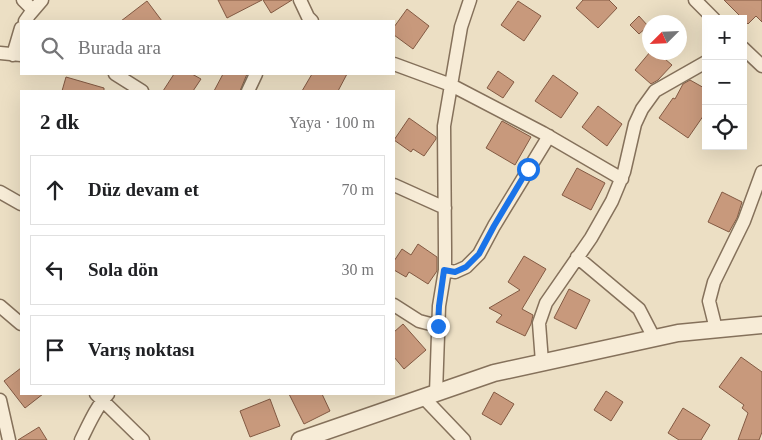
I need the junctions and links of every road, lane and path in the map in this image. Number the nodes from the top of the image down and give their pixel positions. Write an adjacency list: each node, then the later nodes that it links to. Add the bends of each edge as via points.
1 (23, 0): 6 (street)
2 (42, 0): 6 (street)
3 (300, 0): 9 (street)
4 (470, 0): 18 (street, via 461,27)
5 (695, 0): 7 (street)
6 (33, 10): 8 (street)
7 (710, 15)
8 (26, 20)
9 (307, 20)
10 (20, 31): 12 (street)
11 (747, 51): 13 (street)
12 (11, 54)
13 (760, 61)
14 (395, 64): 18 (street)
15 (702, 64): 23 (street, via 655,91 642,109 635,124)
16 (117, 75): 19 (street)
17 (256, 75): 20 (street)
18 (450, 85): 21 (street); 27 (street, via 444,126)
19 (140, 90)
20 (248, 90)
21 (549, 136): 23 (street); 29 (street, via 479,254 466,267 455,272)
22 (762, 172): 35 (street, via 744,221 714,282 709,301)
23 (622, 179): 28 (street, via 591,238)
24 (395, 185): 27 (street)
25 (0, 192): 26 (street)
26 (20, 203)
27 (445, 208): 29 (street)
28 (577, 257): 36 (street, via 639,308); 37 (street, via 546,303 540,323)
29 (444, 270): 34 (street)
30 (0, 306): 32 (street)
31 (395, 306): 34 (street)
32 (20, 323)
33 (762, 324): 35 (street)
34 (438, 326): 38 (street)
35 (716, 329): 36 (street)
36 (654, 338): 37 (street)
37 (542, 362): 38 (street, via 494,373)
38 (429, 395): 44 (street); 45 (street)
39 (102, 396): 42 (street); 43 (street)
40 (0, 400): 41 (street)
41 (10, 440)
42 (81, 440)
43 (143, 440)
44 (300, 440)
45 (464, 440)

